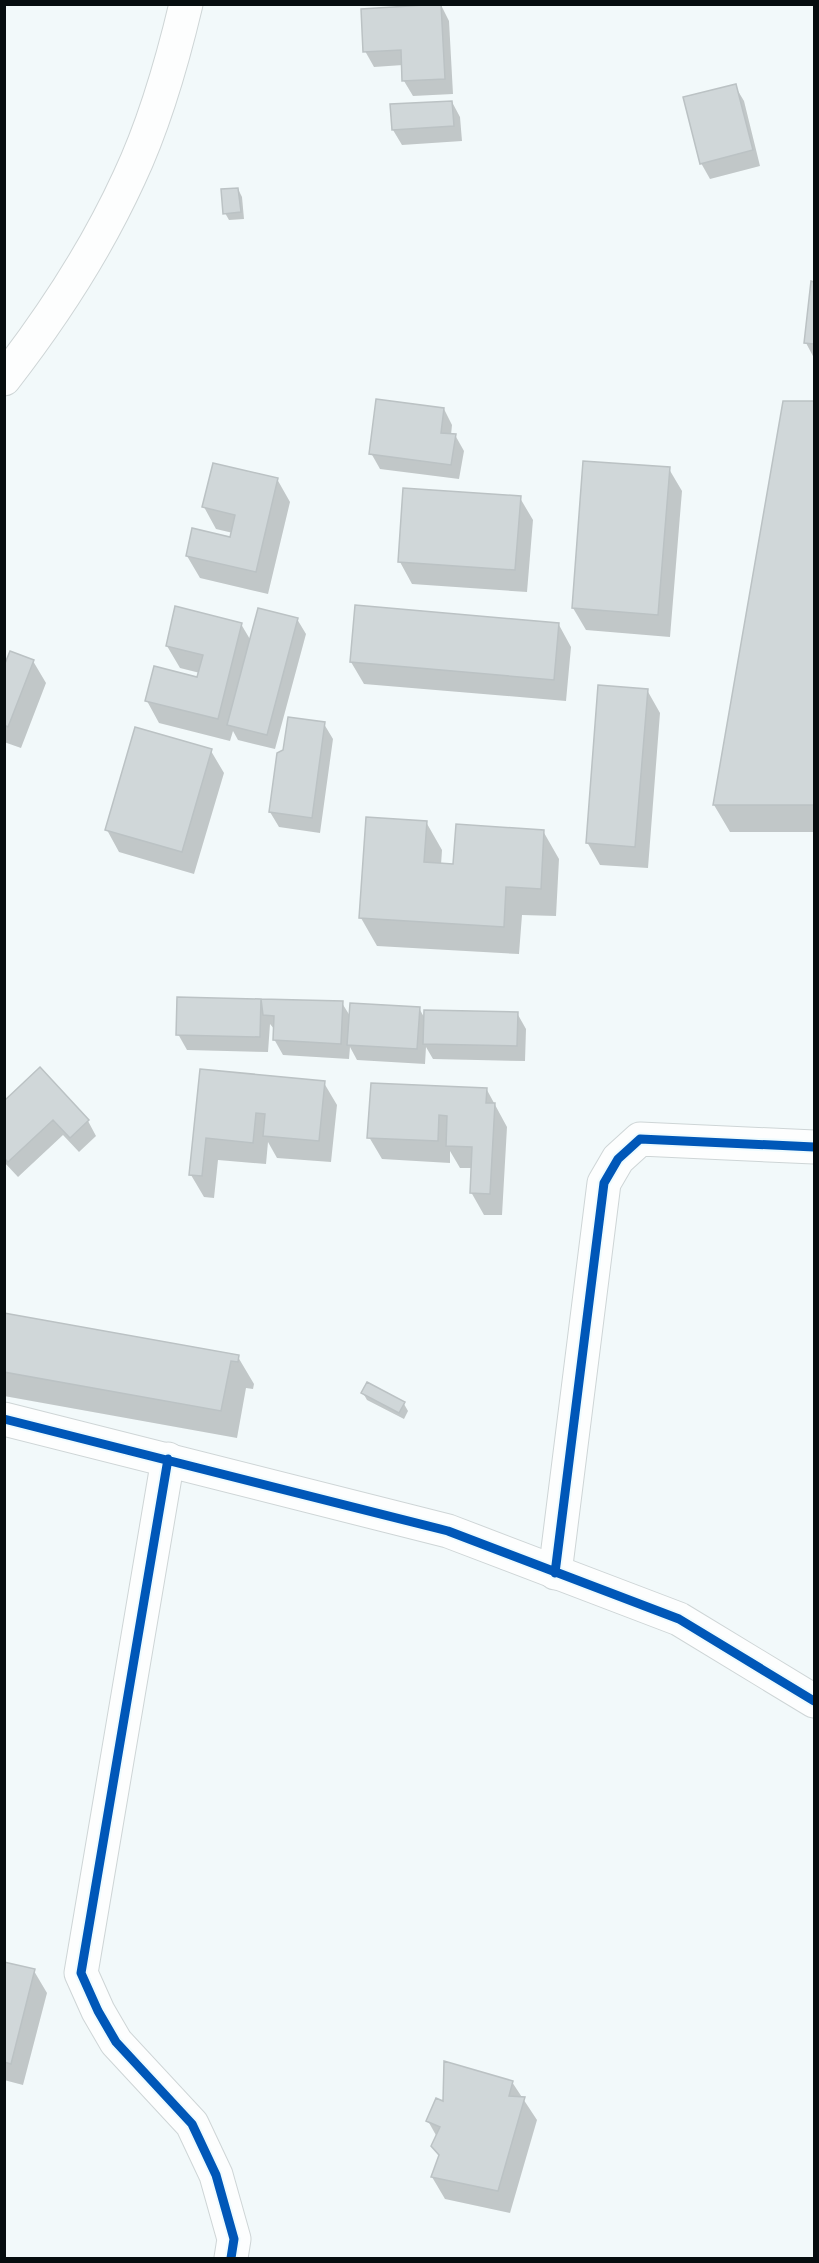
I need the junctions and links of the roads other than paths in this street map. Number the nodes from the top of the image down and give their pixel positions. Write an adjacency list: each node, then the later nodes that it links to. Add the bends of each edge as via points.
1 (186, 4): 2 (street, via 175,51 130,177 92,252 41,333)
2 (4, 379)
3 (814, 1147): 6 (street, via 640,1139 618,1159 604,1183)
4 (4, 1419): 5 (street)
5 (168, 1459): 6 (street, via 448,1531); 8 (street, via 81,1973 116,2042 192,2124 216,2175 234,2239)
6 (555, 1573): 7 (street, via 680,1619)
7 (814, 1701)
8 (231, 2259)

